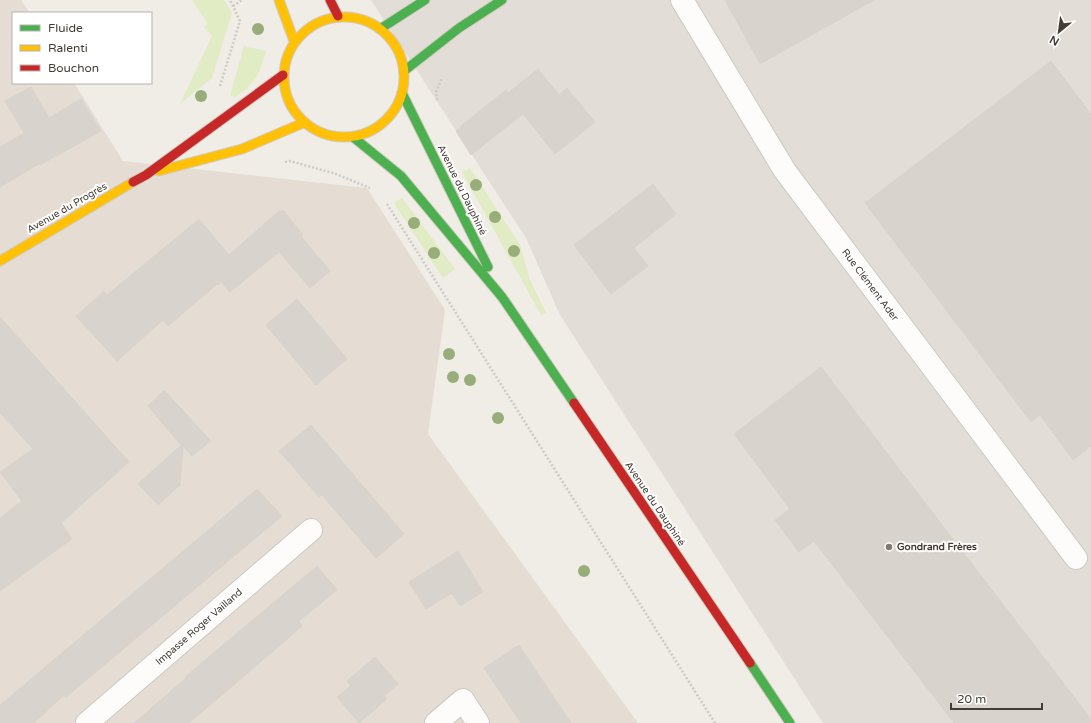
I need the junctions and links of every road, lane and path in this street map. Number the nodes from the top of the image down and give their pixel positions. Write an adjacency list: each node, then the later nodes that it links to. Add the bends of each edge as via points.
1 (230, 0): 2 (path, via 233,6)
2 (242, 0)
3 (279, 0): 10 (main road)
4 (330, 0): 8 (main road)
5 (425, 0): 9 (main road)
6 (502, 0): 11 (main road, via 459,28)
7 (682, 0): 21 (street, Rue Clément Ader, via 785,171)
8 (338, 16): 9 (main road, via 353,17); 10 (main road, via 322,20)
9 (380, 29): 11 (main road, via 392,40 400,55)
10 (294, 41): 12 (main road, via 286,57)
11 (404, 71): 13 (main road)
12 (283, 75): 14 (main road, via 285,93 292,109); 16 (main road, Avenue du Progrès)
13 (402, 94): 15 (main road, via 384,123 369,132); 19 (main road, Avenue du Dauphiné)
14 (303, 123): 15 (main road, via 335,138); 16 (main road, Avenue du Progrès, via 242,149)
15 (353, 137): 19 (main road, Avenue du Dauphiné, via 401,176)
16 (146, 175): 18 (main road, Avenue du Progrès)
17 (383, 198): 25 (path)
18 (0, 260)
19 (502, 297): 26 (main road, Avenue du Dauphiné)
20 (311, 530): 22 (street, Impasse Roger Vailland)
21 (1076, 558)
22 (87, 723)
23 (436, 723): 24 (street, via 463,700)
24 (478, 723)
25 (715, 723)
26 (790, 723)

